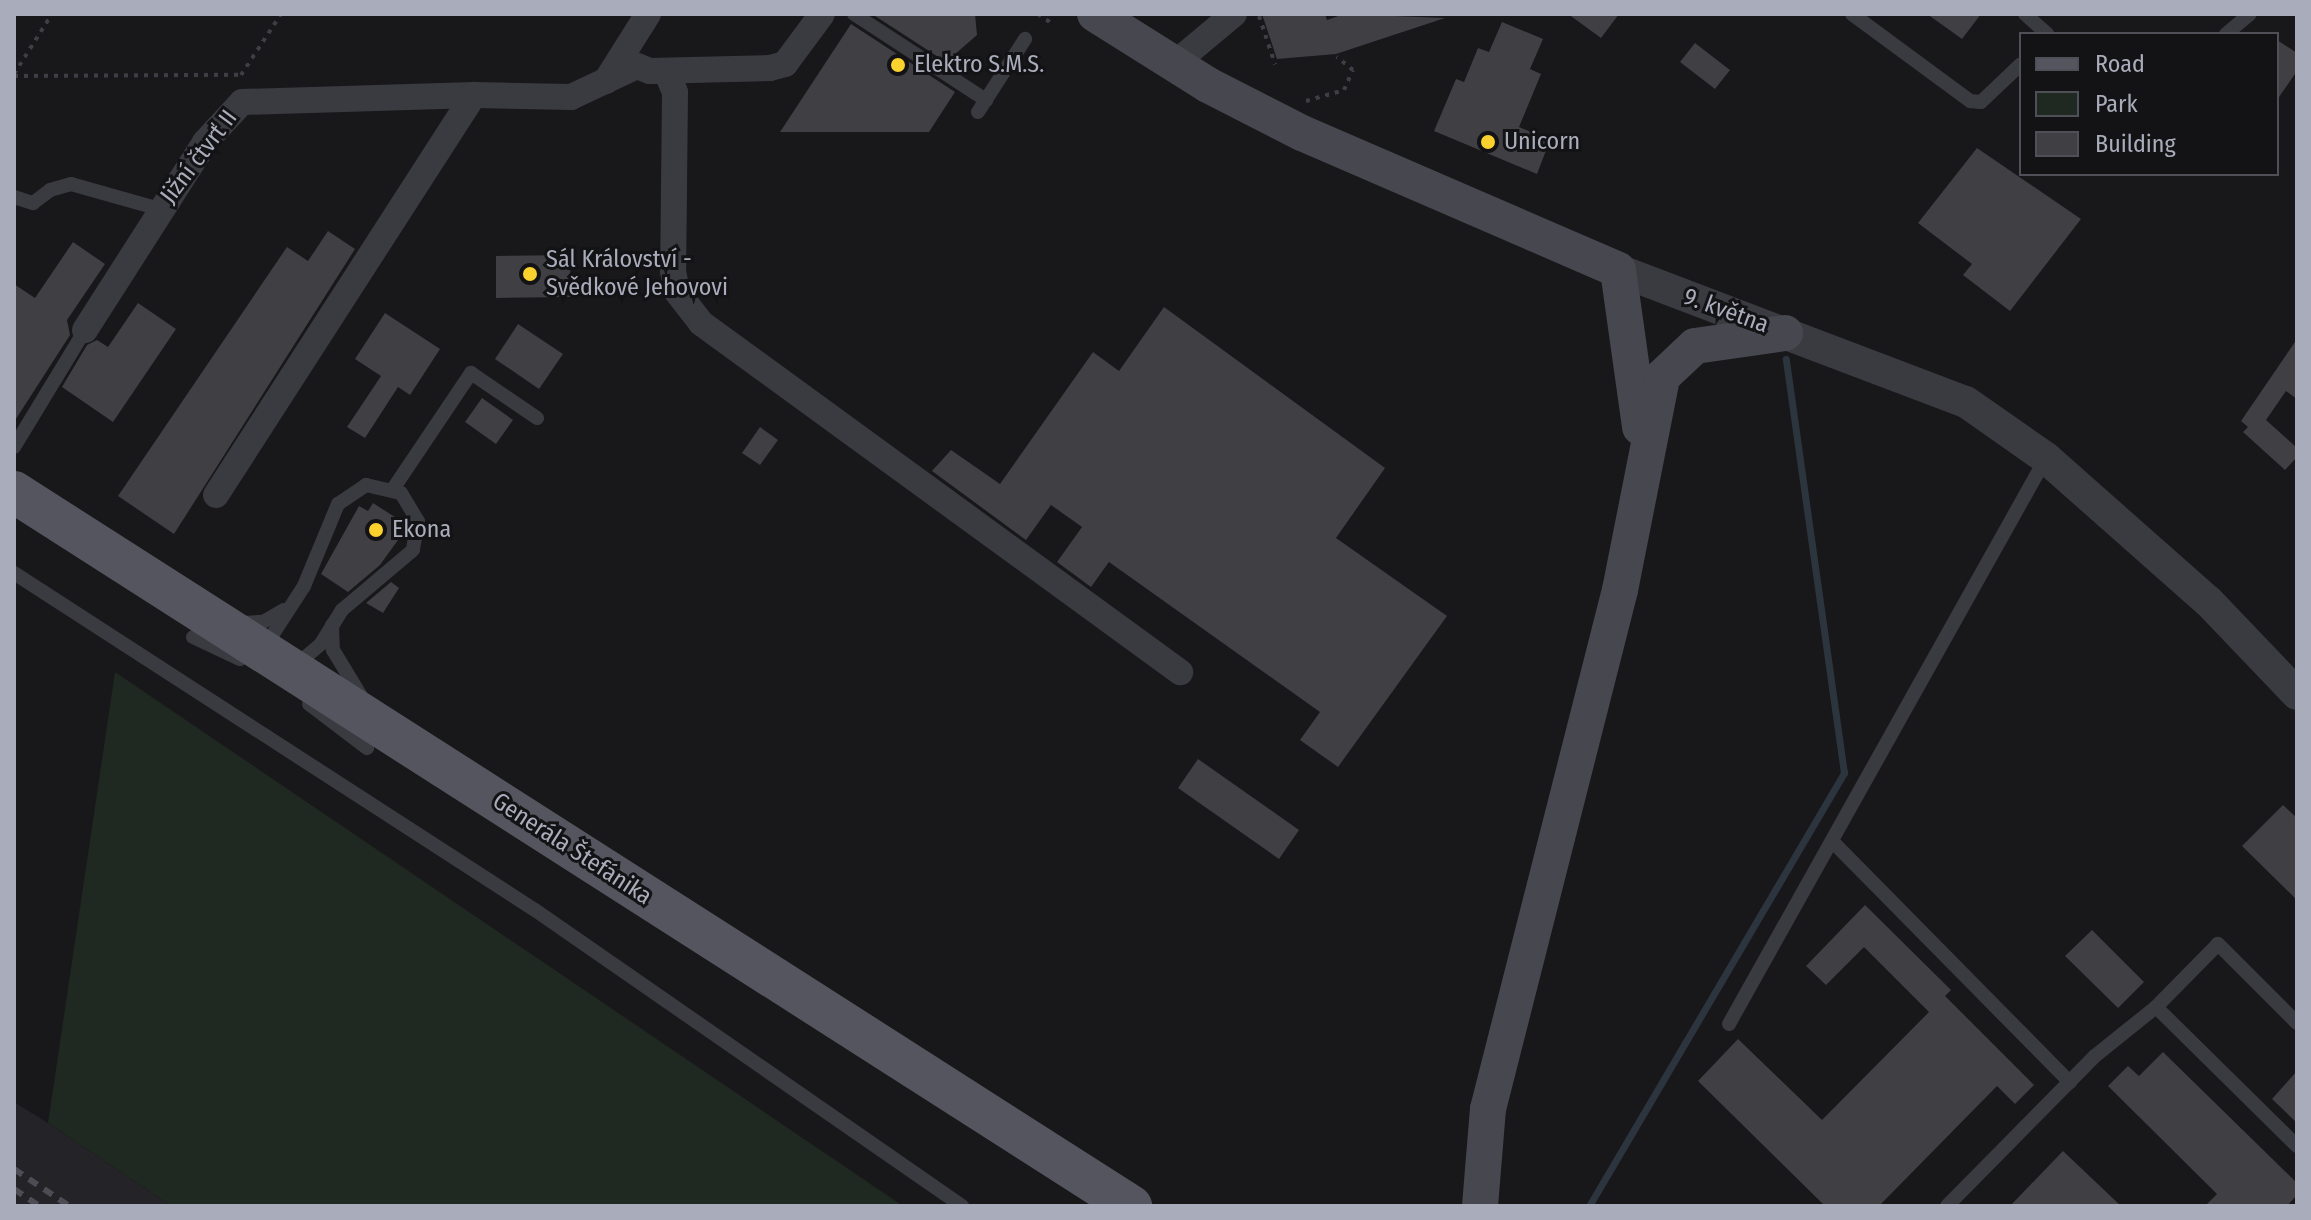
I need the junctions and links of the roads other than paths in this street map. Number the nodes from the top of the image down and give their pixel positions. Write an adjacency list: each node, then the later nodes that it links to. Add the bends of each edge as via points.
1 (822, 14): 14 (street, Jižní čtvrť II, via 785,64)
2 (854, 14): 11 (lane, via 982,106)
3 (1095, 14): 12 (main road, 9. května)
4 (1234, 14): 12 (street)
5 (1852, 14): 13 (lane, via 1970,101 1981,102)
6 (2025, 14): 9 (lane)
7 (2250, 14): 10 (lane)
8 (646, 15): 15 (street)
9 (2045, 32)
10 (2228, 32)
11 (1025, 39)
12 (1174, 64): 19 (main road, 9. května, via 1302,133)
13 (2019, 66)
14 (666, 71): 15 (street, Jižní čtvrť II, via 637,66); 35 (street, via 675,92 673,271 677,292 701,323)
15 (604, 84): 16 (street, Jižní čtvrť II, via 571,97)
16 (474, 95): 18 (street, Jižní čtvrť II, via 242,102 205,142); 28 (street)
17 (14, 197): 18 (lane, via 33,203 50,190 71,184)
18 (160, 209): 20 (street, Jižní čtvrť II)
19 (1618, 270): 21 (street, 9. května); 27 (main road, via 1639,420)
20 (85, 330): 23 (lane)
21 (1785, 333): 24 (street, 9. května, via 1966,402); 27 (main road, via 1712,341 1669,366 1658,391)
22 (537, 418): 25 (lane, via 471,373)
23 (14, 447)
24 (2046, 458): 36 (street, 9. května, via 2209,602); 38 (lane)
25 (393, 489): 31 (lane, via 366,485 343,497); 32 (lane, via 408,500 418,521 413,550 342,610)
26 (14, 492): 33 (main road, Generála Štefánika)
27 (1639, 494): 47 (main road, via 1488,1109)
28 (216, 495)
29 (14, 522): 33 (main road, Generála Štefánika)
30 (14, 573): 44 (lane, via 535,910)
31 (294, 602): 33 (lane, via 263,622); 34 (lane, via 271,640)
32 (332, 625): 34 (lane, via 307,659); 37 (lane, via 339,663)
33 (200, 626): 34 (main road, Generála Štefánika); 37 (main road, Generála Štefánika)
34 (281, 665): 37 (main road, Generála Štefánika)
35 (1180, 672)
36 (2297, 694)
37 (374, 737): 45 (main road, Generála Štefánika); 46 (main road, Generála Štefánika)
38 (1832, 841): 41 (lane); 42 (lane)
39 (2156, 1007): 40 (lane, via 2218,944); 42 (lane); 43 (lane)
40 (2297, 1023)
41 (1729, 1024)
42 (2070, 1082): 48 (lane)
43 (2297, 1146)
44 (962, 1206)
45 (1082, 1206)
46 (1131, 1206)
47 (1480, 1206)
48 (1947, 1206)

